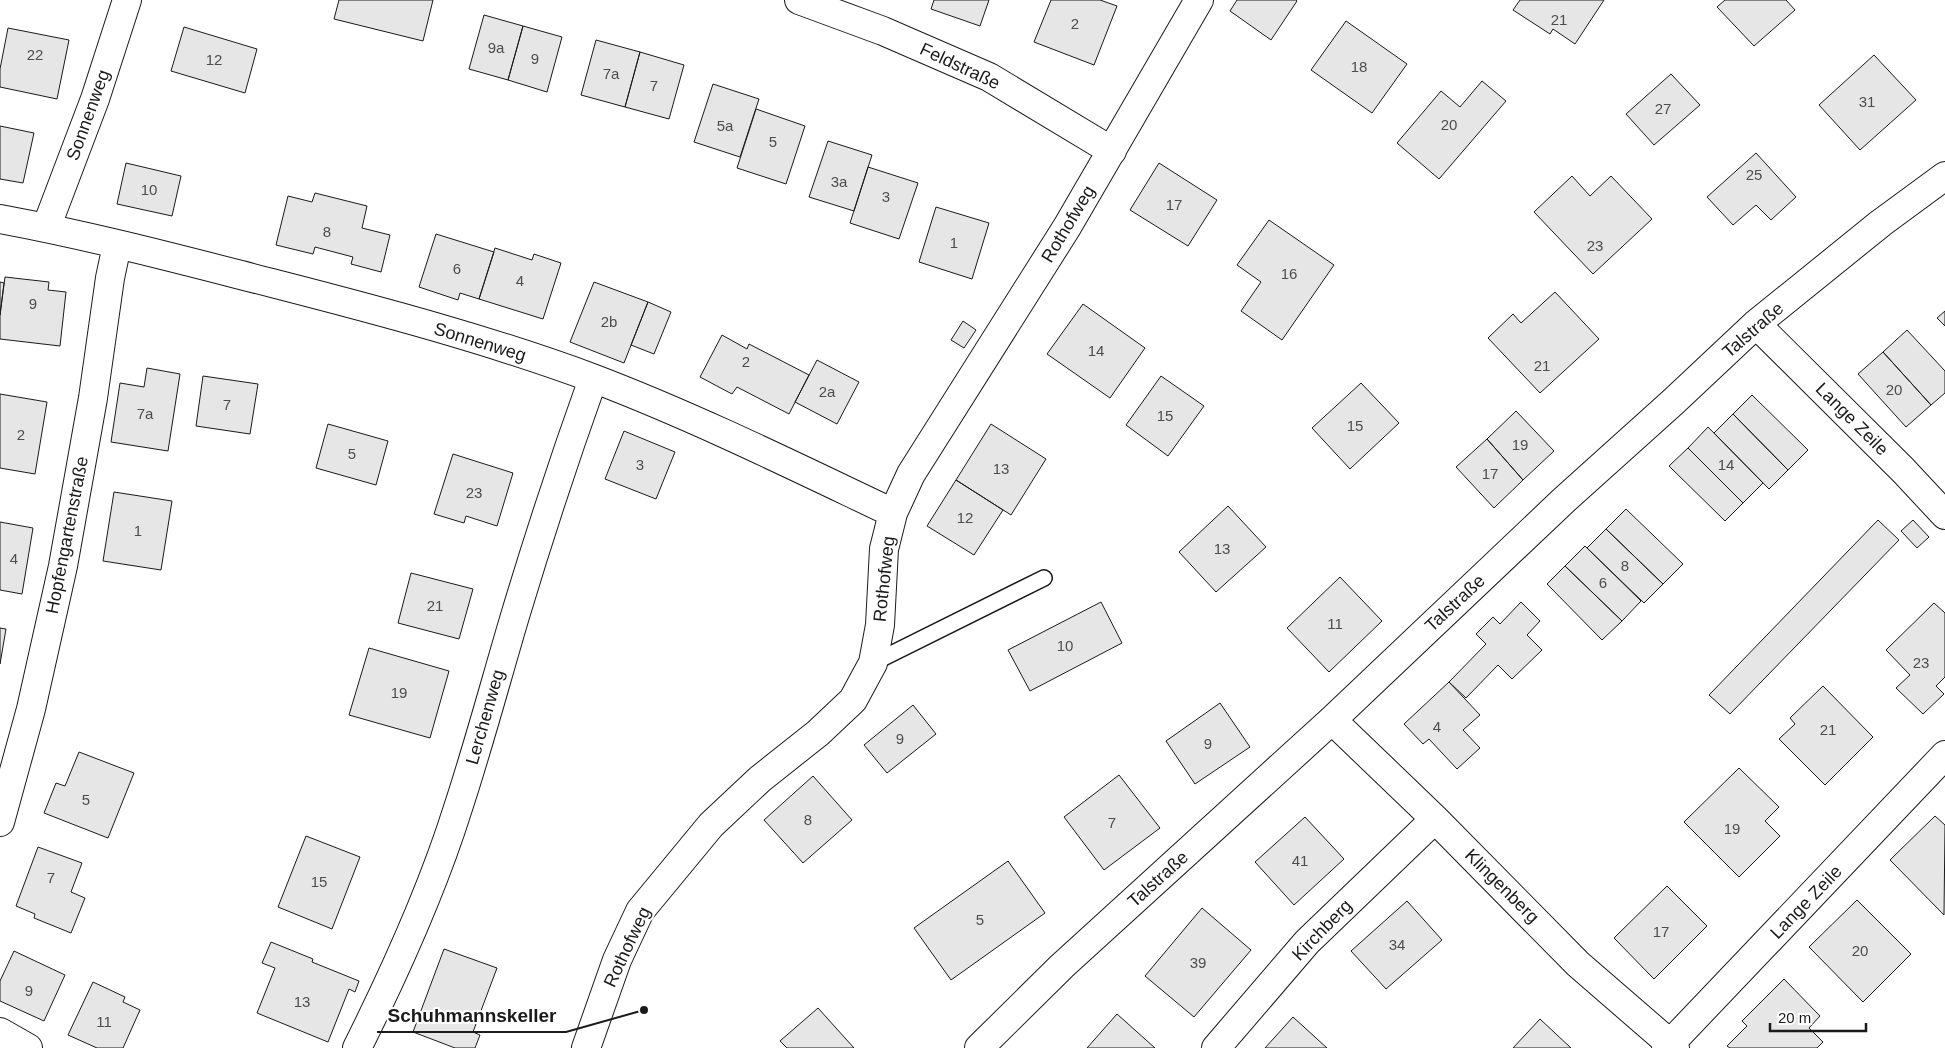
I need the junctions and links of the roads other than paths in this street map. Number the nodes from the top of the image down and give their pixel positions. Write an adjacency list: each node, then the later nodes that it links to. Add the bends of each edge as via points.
1 (127, 0): 7 (street, Sonnenweg, via 95,99)
2 (798, 0): 4 (street, Feldstraße, via 883,31 989,76)
3 (1199, 0): 4 (street, Rothofweg)
4 (1112, 150): 11 (street, Rothofweg, via 911,474)
5 (1945, 176): 9 (street, Talstraße)
6 (0, 219): 7 (street, Sonnenweg)
7 (46, 228): 8 (street, Sonnenweg)
8 (117, 245): 10 (street, Sonnenweg, via 337,300 479,340); 18 (street, Hopfengartenstraße, via 63,566)
9 (1756, 324): 12 (street, Lange Zeile); 15 (street, Talstraße)
10 (593, 379): 11 (street, Sonnenweg, via 748,444); 22 (street, Lerchenweg, via 515,615 458,809 396,971)
11 (893, 513): 14 (street, Rothofweg, via 884,549 880,624)
12 (1945, 515)
13 (1044, 578): 14 (lane)
14 (873, 663): 23 (street, Rothofweg, via 853,700 710,825 640,911 617,960)
15 (1332, 720): 17 (street, Klingenberg); 24 (street, Talstraße, via 1062,966)
16 (1945, 755): 20 (street, Lange Zeile)
17 (1435, 819): 20 (street, Klingenberg, via 1578,964); 25 (street, Kirchberg, via 1307,942)
18 (0, 822)
19 (0, 1032): 21 (street)
20 (1671, 1047)
21 (28, 1048)
22 (357, 1048)
23 (586, 1048)
24 (979, 1048)
25 (1216, 1048)

